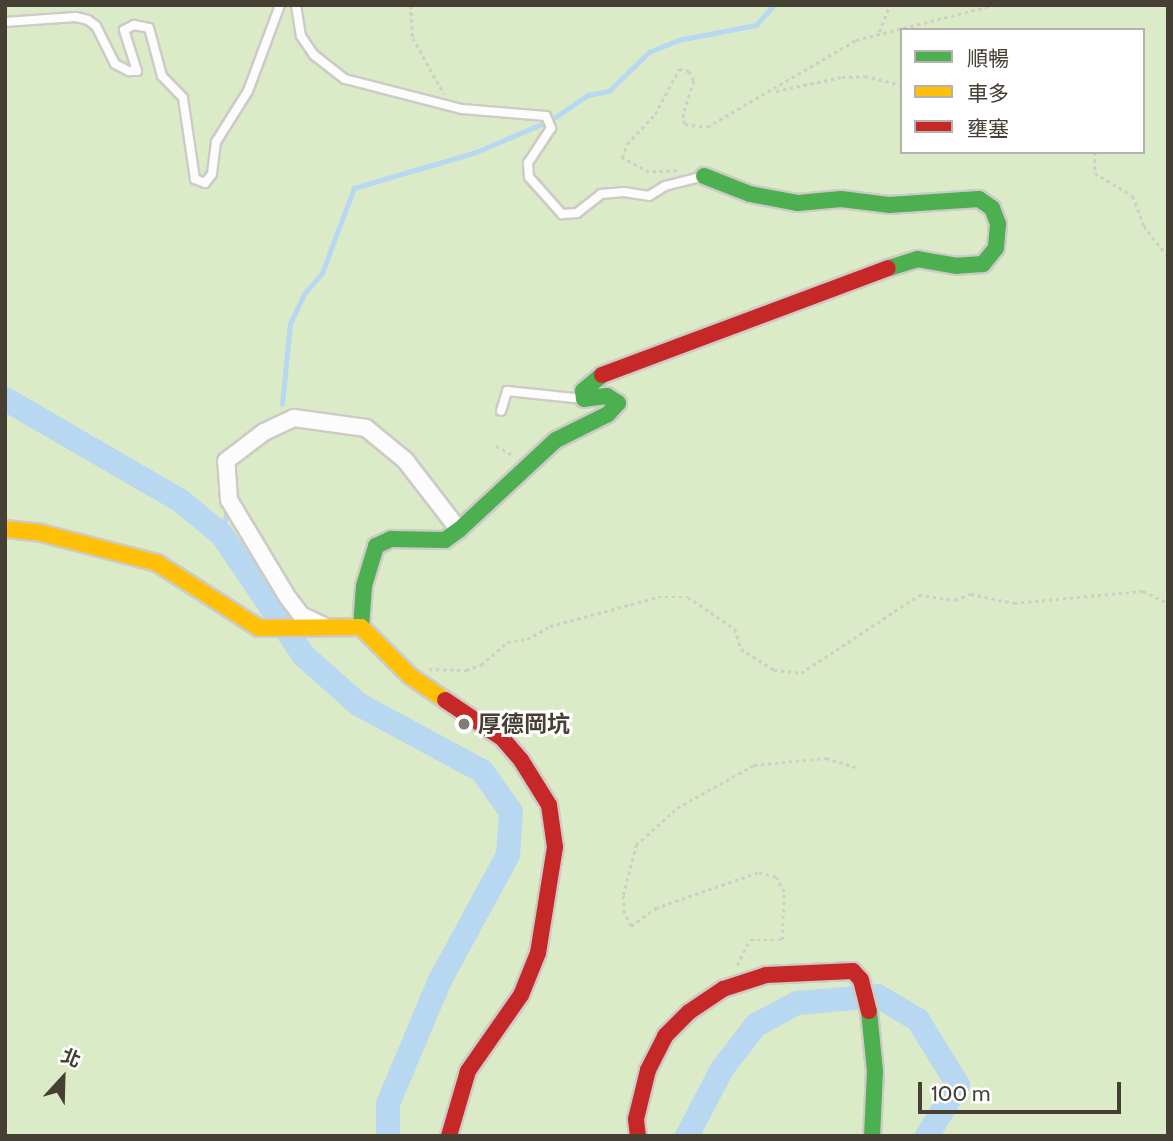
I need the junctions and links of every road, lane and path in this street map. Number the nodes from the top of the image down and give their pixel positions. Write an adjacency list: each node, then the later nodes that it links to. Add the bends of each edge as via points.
1 (280, 5): 7 (lane, via 248,92 216,142 212,174 205,183 195,179 183,98 162,76 149,28 134,25 124,30 137,71 129,71 115,64 96,26 88,20)
2 (296, 5): 11 (lane, via 301,36 314,55 345,79)
3 (411, 5): 11 (path, via 413,38 438,77)
4 (890, 5): 8 (path)
5 (994, 5): 6 (path)
6 (979, 7): 8 (path)
7 (5, 22)
8 (879, 33): 10 (path, via 856,40)
9 (900, 85): 10 (path, via 865,76 842,77)
10 (773, 92): 13 (path, via 707,127 695,128 685,124 683,114 694,81 689,71 679,69 655,114 627,144 622,158 649,172 689,170)
11 (447, 104): 13 (lane, via 490,113 545,116 551,128 528,163 529,177 562,214 577,213 601,194 649,196 665,186)
12 (1095, 154): 14 (path, via 1095,173 1133,197 1144,226)
13 (704, 176): 15 (street, via 750,194 798,203 841,199 889,205 979,199 992,208 998,223 996,248 983,264 957,266 918,259 821,288 722,331 609,369 583,391)
14 (1168, 257)
15 (584, 399): 16 (lane, via 507,391); 18 (street, via 607,397 618,403 608,414 556,440)
16 (501, 411)
17 (496, 446): 18 (path)
18 (528, 463): 20 (street, via 489,506)
19 (5, 529): 22 (street, via 41,533 157,563 259,628 306,630)
20 (459, 530): 22 (street, via 405,460 366,428 294,418 264,432 226,461 229,500 300,615); 23 (street, via 445,540 391,539 376,546 364,586)
21 (1168, 603): 24 (path, via 1143,591 1014,603 971,594 956,600 919,595 801,673 774,670 741,649 735,629 688,597 658,597 550,626 527,639 508,642 481,665 466,670 430,668)
22 (322, 625): 23 (street)
23 (361, 627): 24 (street)
24 (410, 676): 27 (street, via 502,738 521,760 549,805 555,847 538,953 521,995 468,1071)
25 (856, 767): 26 (path, via 826,758 754,765 677,808 636,845 623,895 624,913 631,926 657,908 758,873 776,877 784,892 782,940 750,940)
26 (734, 968)
27 (449, 1136)
28 (638, 1136): 29 (street, via 636,1119 648,1070 665,1036 689,1012 723,989 766,975 853,971 861,979 868,1005 875,1071)
29 (872, 1136)

